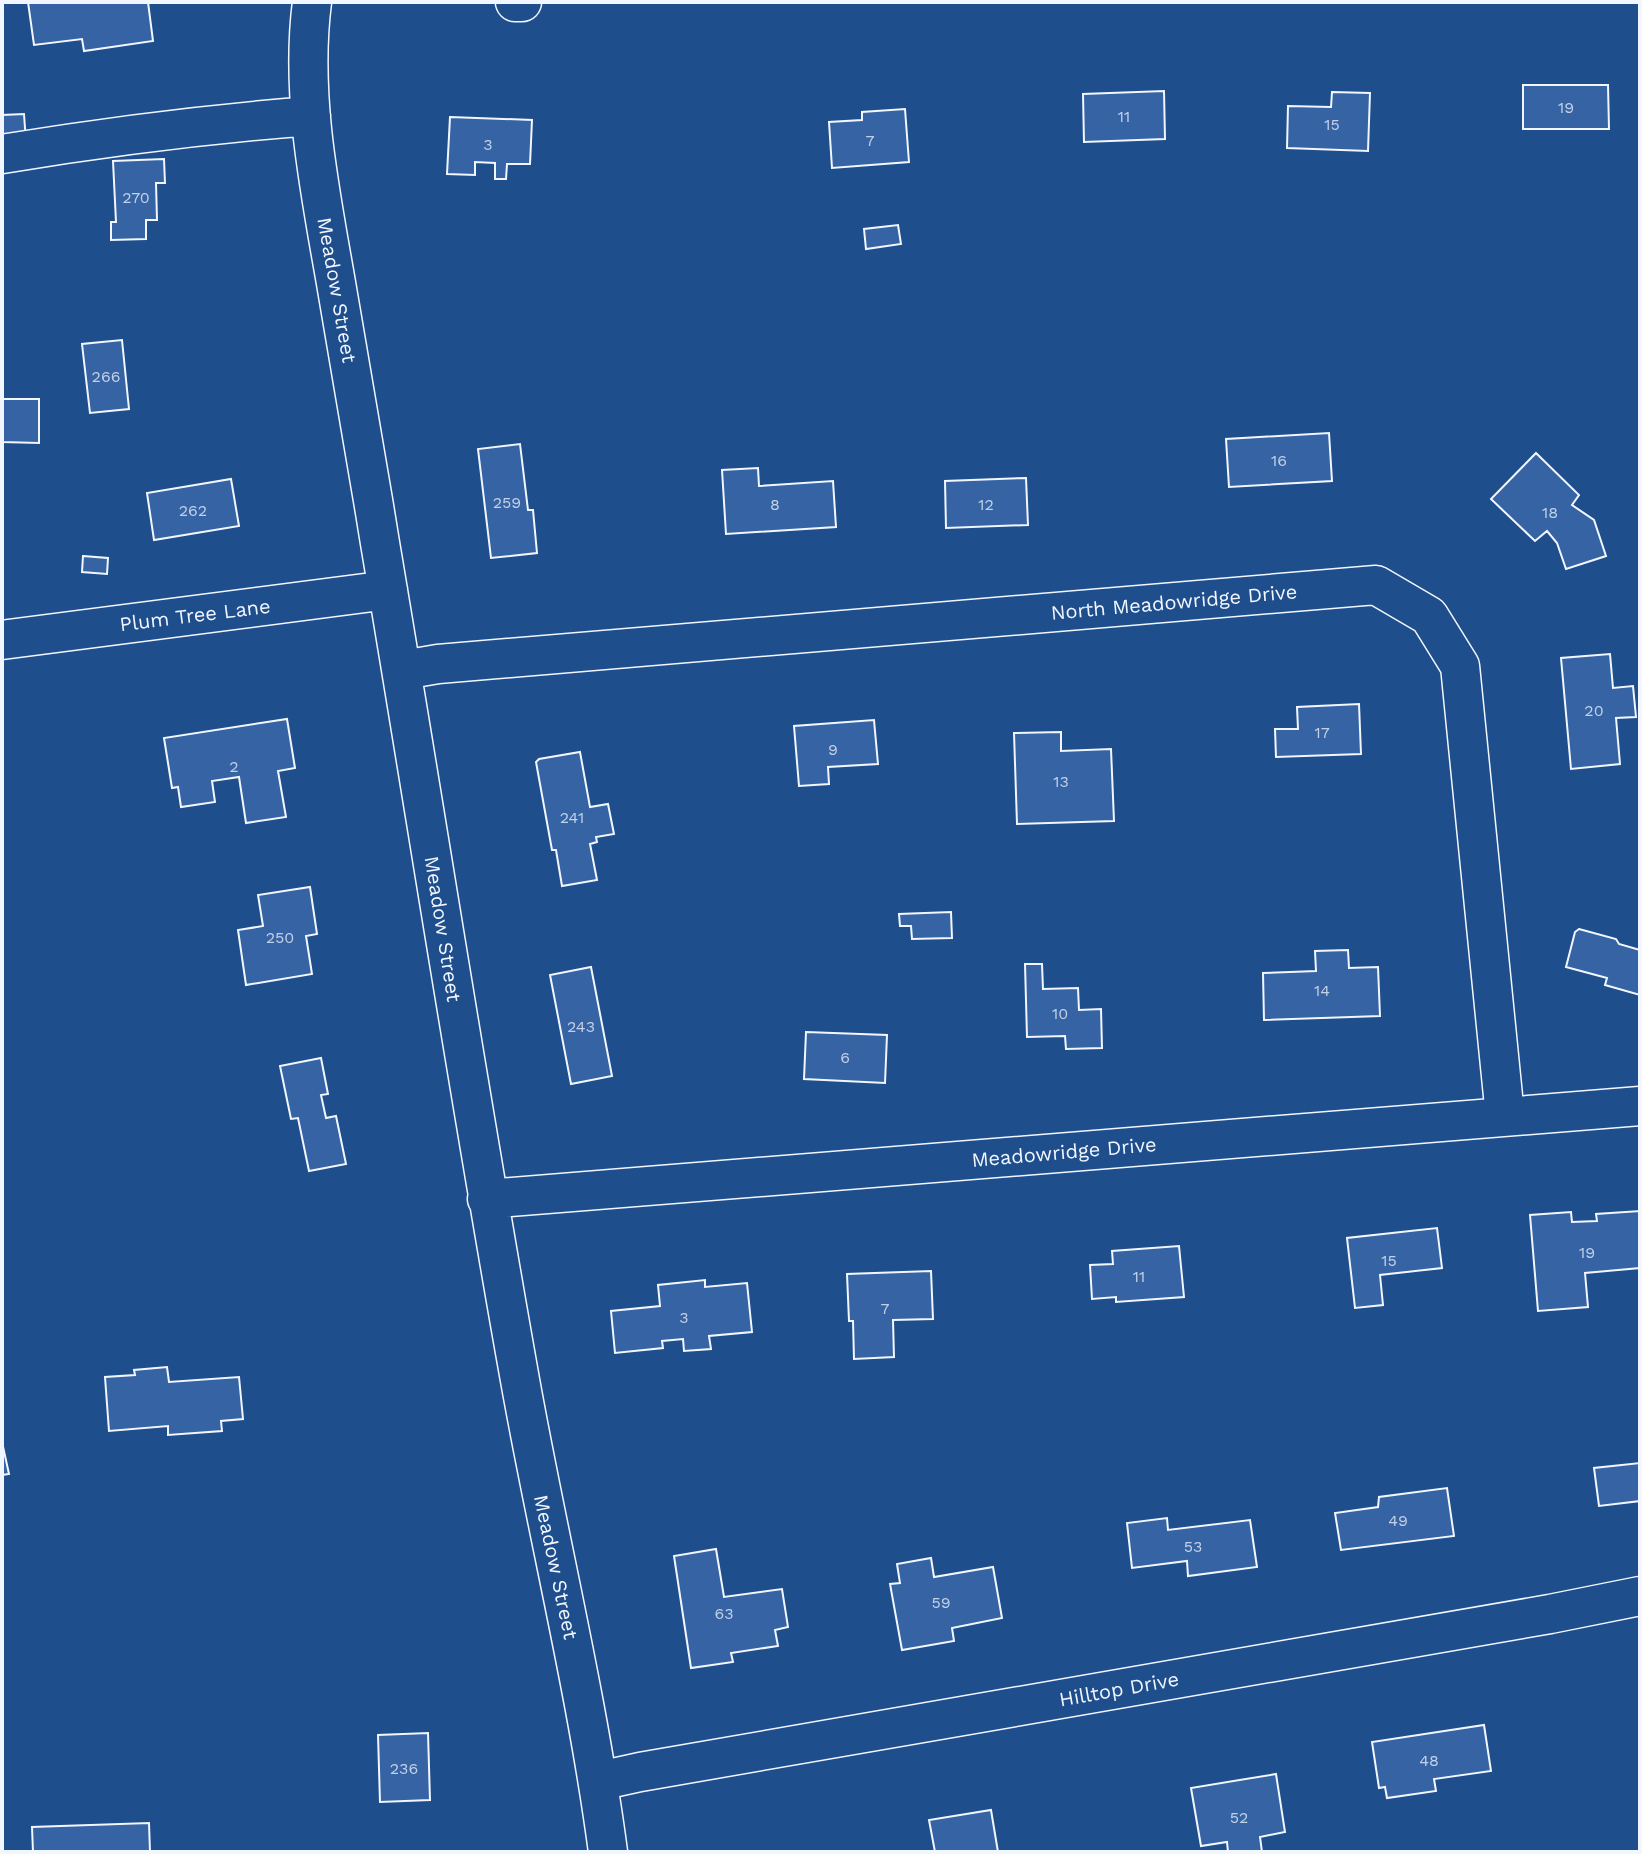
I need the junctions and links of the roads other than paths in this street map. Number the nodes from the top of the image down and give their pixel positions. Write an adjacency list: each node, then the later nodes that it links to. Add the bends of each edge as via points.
1 (312, 2): 4 (street, Meadow Street)
2 (515, 2): 3 (street)
3 (522, 2)
4 (311, 116): 5 (street, via 111,136); 6 (street, Meadow Street)
5 (2, 154)
6 (388, 590): 7 (street, Plum Tree Lane); 8 (street, Meadow Street)
7 (2, 640)
8 (403, 670): 10 (street, North Meadowridge Drive, via 1376,585 1429,616 1460,666); 11 (street, Meadow Street)
9 (1640, 1106): 10 (street, Meadowridge Drive)
10 (1505, 1116): 11 (street, Meadowridge Drive)
11 (487, 1199): 13 (street, Meadow Street)
12 (1640, 1596): 13 (street, Hilltop Drive)
13 (599, 1781): 14 (street, Meadow Street)
14 (608, 1852)

